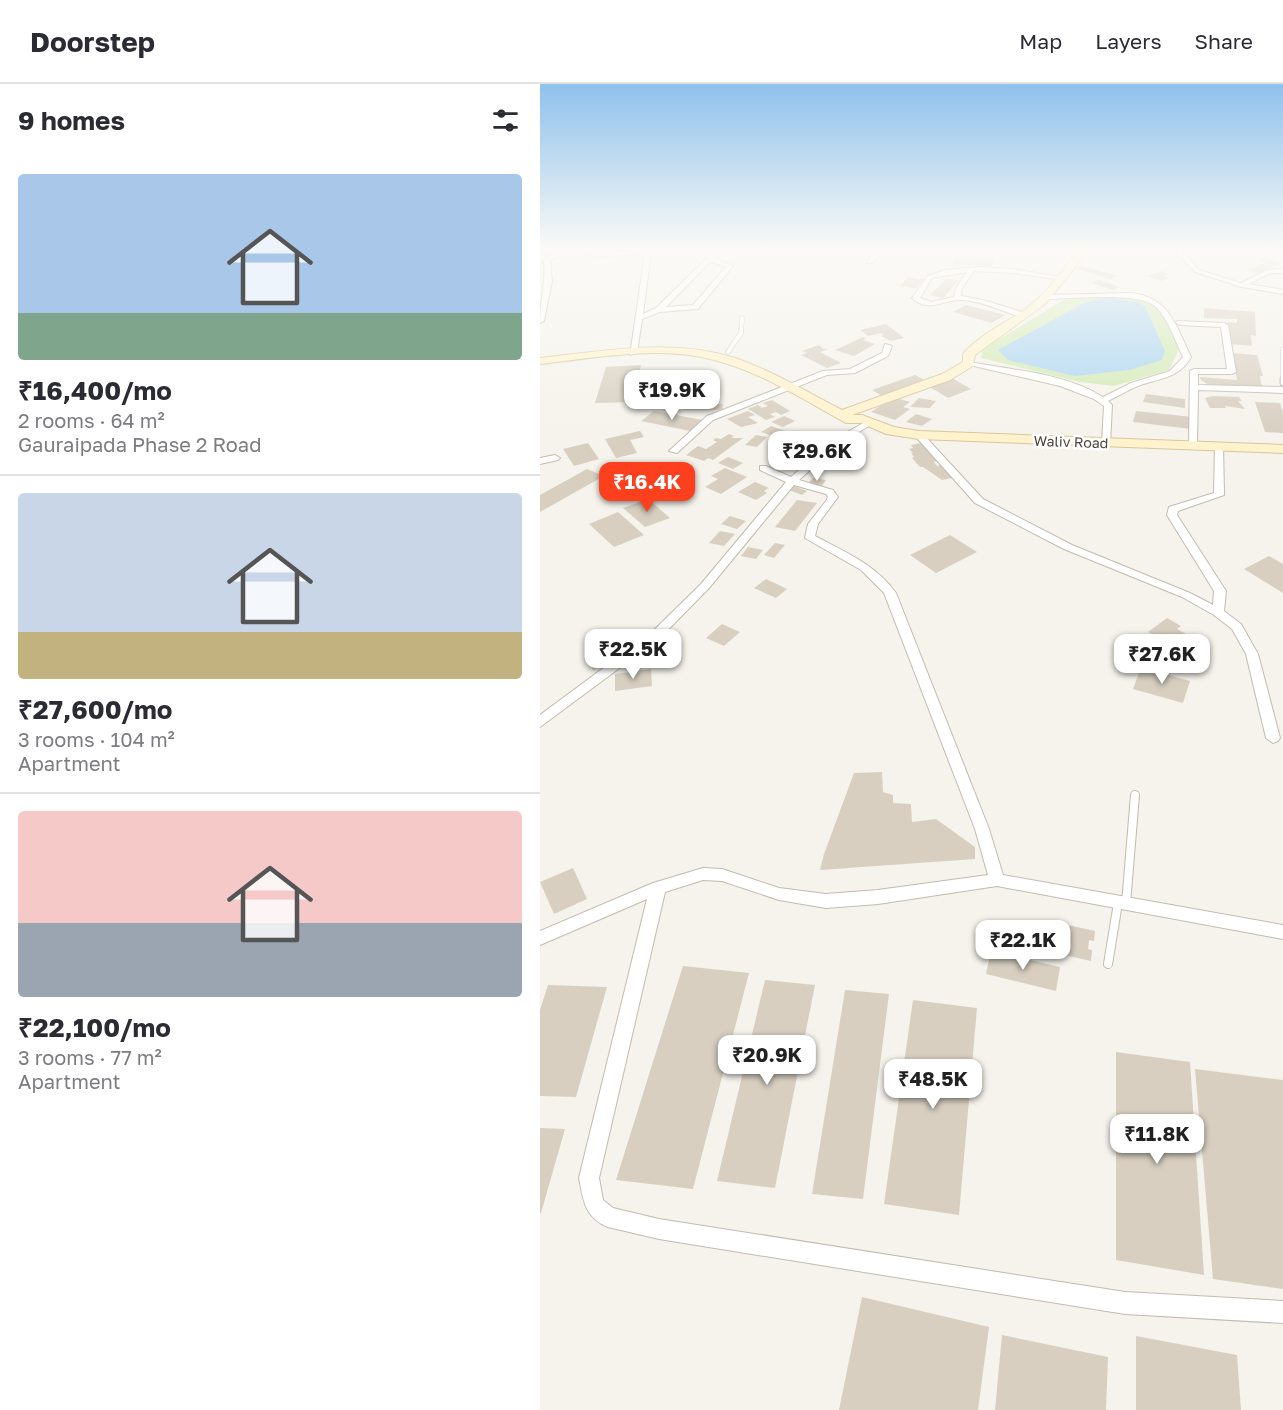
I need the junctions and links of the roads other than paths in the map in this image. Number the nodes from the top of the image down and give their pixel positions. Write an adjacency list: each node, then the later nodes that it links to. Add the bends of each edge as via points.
1 (641, 310): 7 (street)
2 (659, 310): 7 (street)
3 (1002, 310): 6 (street)
4 (1029, 310): 6 (main road)
5 (1162, 310): 21 (street, via 1186,357 1182,368)
6 (1022, 315): 16 (main road, via 984,339 969,354)
7 (640, 317): 11 (street)
8 (742, 318): 13 (lane, via 741,333)
9 (1180, 323): 19 (street, via 1224,325 1232,372 1194,371)
10 (888, 346): 18 (street, via 885,354 852,371 826,373)
11 (633, 349): 13 (main road, Waliv Road, via 688,346); 14 (main road, Waliv Road); 15 (main road, Waliv Road); 18 (main road, Waliv Road, via 712,356)
12 (1283, 349): 17 (lane)
13 (728, 352): 18 (main road, Waliv Road)
14 (540, 354)
15 (540, 361)
16 (969, 364): 21 (street, via 1071,386); 22 (main road)
17 (1283, 383)
18 (794, 386): 22 (main road, Waliv Road); 28 (street, via 710,418)
19 (1195, 387): 20 (street); 25 (street)
20 (1283, 390)
21 (1103, 400): 24 (street, via 1108,405)
22 (856, 417): 23 (main road, Waliv Road, via 891,431); 32 (street, via 836,442)
23 (919, 435): 24 (main road, Waliv Road); 33 (street, via 980,501 1068,547)
24 (1107, 444): 25 (main road, Waliv Road)
25 (1192, 445): 26 (main road, Waliv Road)
26 (1220, 446): 27 (main road, Waliv Road); 33 (street, via 1219,495 1173,509 1172,515 1220,591)
27 (1283, 449)
28 (674, 451)
29 (555, 458): 30 (street)
30 (540, 461)
31 (763, 468): 32 (street)
32 (792, 481): 34 (street, via 705,586 656,635); 37 (street, via 824,489 833,497 810,527 810,538 862,565 881,579 890,593 982,829)
33 (1218, 612): 35 (street, via 1237,627 1252,654)
34 (540, 722)
35 (1273, 738)
36 (1135, 795): 39 (lane)
37 (997, 880): 38 (street, via 826,901 779,894 722,875 703,874); 39 (street)
38 (658, 888): 41 (street); 43 (street, via 589,1178 594,1205 608,1217 659,1229 1125,1303)
39 (1122, 904): 40 (street); 42 (lane)
40 (1283, 932)
41 (540, 938)
42 (1108, 964)
43 (1283, 1312)

